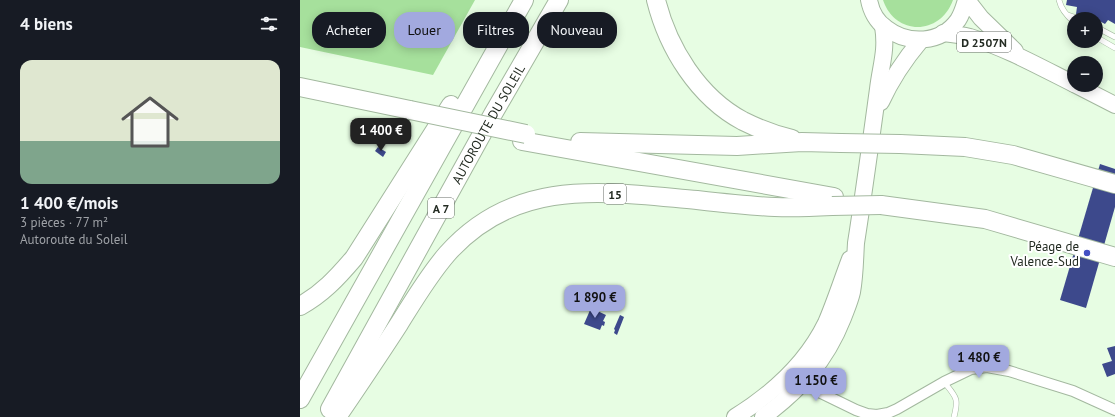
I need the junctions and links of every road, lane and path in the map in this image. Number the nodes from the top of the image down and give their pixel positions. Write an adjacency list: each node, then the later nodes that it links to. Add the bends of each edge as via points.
1 (523, 0): 31 (highway, via 432,134 354,258 322,292); 35 (highway, A 7)
2 (559, 0): 38 (highway, AUTOROUTE DU SOLEIL / A 7, via 493,114)
3 (656, 0): 26 (highway, via 673,46 682,62 709,96 743,121 778,136)
4 (966, 0): 11 (main road, via 958,20); 17 (main road, D 2507N, via 981,18)
5 (1059, 0): 7 (lane)
6 (865, 2): 8 (main road)
7 (1067, 15)
8 (883, 26): 14 (main road, via 907,39); 24 (main road, via 885,51)
9 (1103, 31): 12 (lane)
10 (1115, 32): 12 (lane)
11 (943, 33): 14 (main road); 17 (main road, D 2507N, via 969,37)
12 (1108, 34): 13 (lane)
13 (1115, 38)
14 (921, 40): 24 (main road, via 888,87)
15 (1103, 41): 16 (lane)
16 (1115, 48)
17 (1024, 58): 18 (main road, D 2507N)
18 (1067, 80)
19 (300, 87): 23 (highway)
20 (1090, 92): 22 (main road, D 2507N)
21 (300, 96): 23 (highway)
22 (1115, 105)
23 (408, 113): 25 (highway, bridge)
24 (874, 119): 29 (main road)
25 (524, 137): 26 (highway, via 589,143 737,146); 28 (highway)
26 (802, 142): 27 (highway, bridge, via 965,147 1013,154)
27 (1115, 184)
28 (833, 202): 30 (highway, 15, bridge, via 985,219); 39 (highway, 15, via 775,207 625,194 574,193 548,196 494,215 462,238 447,254)
29 (856, 243): 32 (main road, via 826,323 813,346); 33 (main road, via 852,286 847,307 831,344)
30 (1115, 257)
31 (300, 306)
32 (797, 366): 33 (street); 40 (main road, via 764,397)
33 (807, 379): 37 (street, via 819,392); 41 (main road)
34 (944, 382): 36 (street, via 971,369 987,367 1009,371 1073,391); 37 (street, via 888,413); 42 (lane, via 957,400)
35 (300, 399)
36 (1115, 410)
37 (855, 414)
38 (326, 417)
39 (338, 417)
40 (735, 417)
41 (763, 417)
42 (954, 417)

